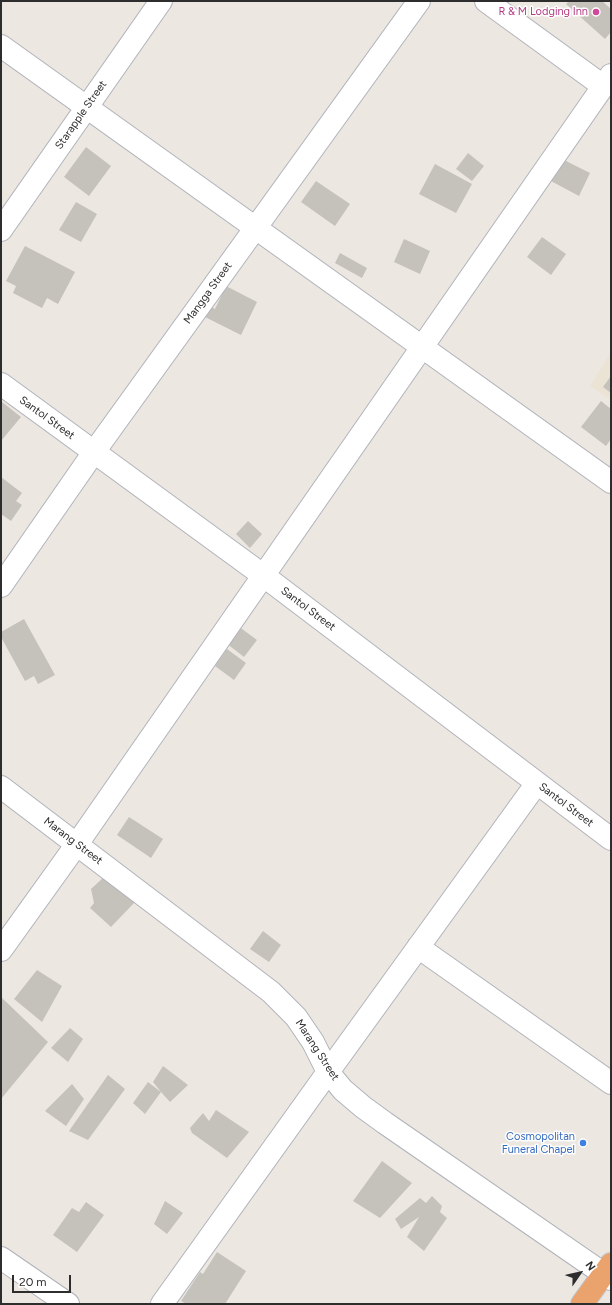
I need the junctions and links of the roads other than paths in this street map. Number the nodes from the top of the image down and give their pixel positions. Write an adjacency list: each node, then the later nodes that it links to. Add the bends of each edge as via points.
1 (161, 1): 6 (street, Starapple Street)
2 (418, 1): 7 (street, Mangga Street)
3 (486, 1): 5 (street)
4 (1, 46): 6 (street)
5 (607, 80): 9 (street)
6 (87, 108): 7 (street); 8 (street, Starapple Street)
7 (255, 228): 9 (street); 11 (street, Mangga Street)
8 (1, 230)
9 (422, 347): 12 (street); 13 (street)
10 (1, 384): 11 (street, Santol Street)
11 (94, 452): 13 (street, Santol Street); 14 (street, Mangga Street)
12 (611, 482)
13 (264, 576): 15 (street, Santol Street); 18 (street)
14 (1, 586)
15 (537, 783): 17 (street, Santol Street); 19 (street)
16 (1, 786): 18 (street, Marang Street)
17 (611, 839)
18 (77, 844): 20 (street); 21 (street, Marang Street, via 271,992 296,1016)
19 (418, 948): 21 (street); 22 (street)
20 (1, 950)
21 (328, 1072): 24 (street, Marang Street, via 343,1090 385,1123); 26 (street)
22 (611, 1083)
23 (1, 1258): 25 (street)
24 (609, 1273): 27 (highway)
25 (68, 1304)
26 (162, 1304)
27 (582, 1304)

